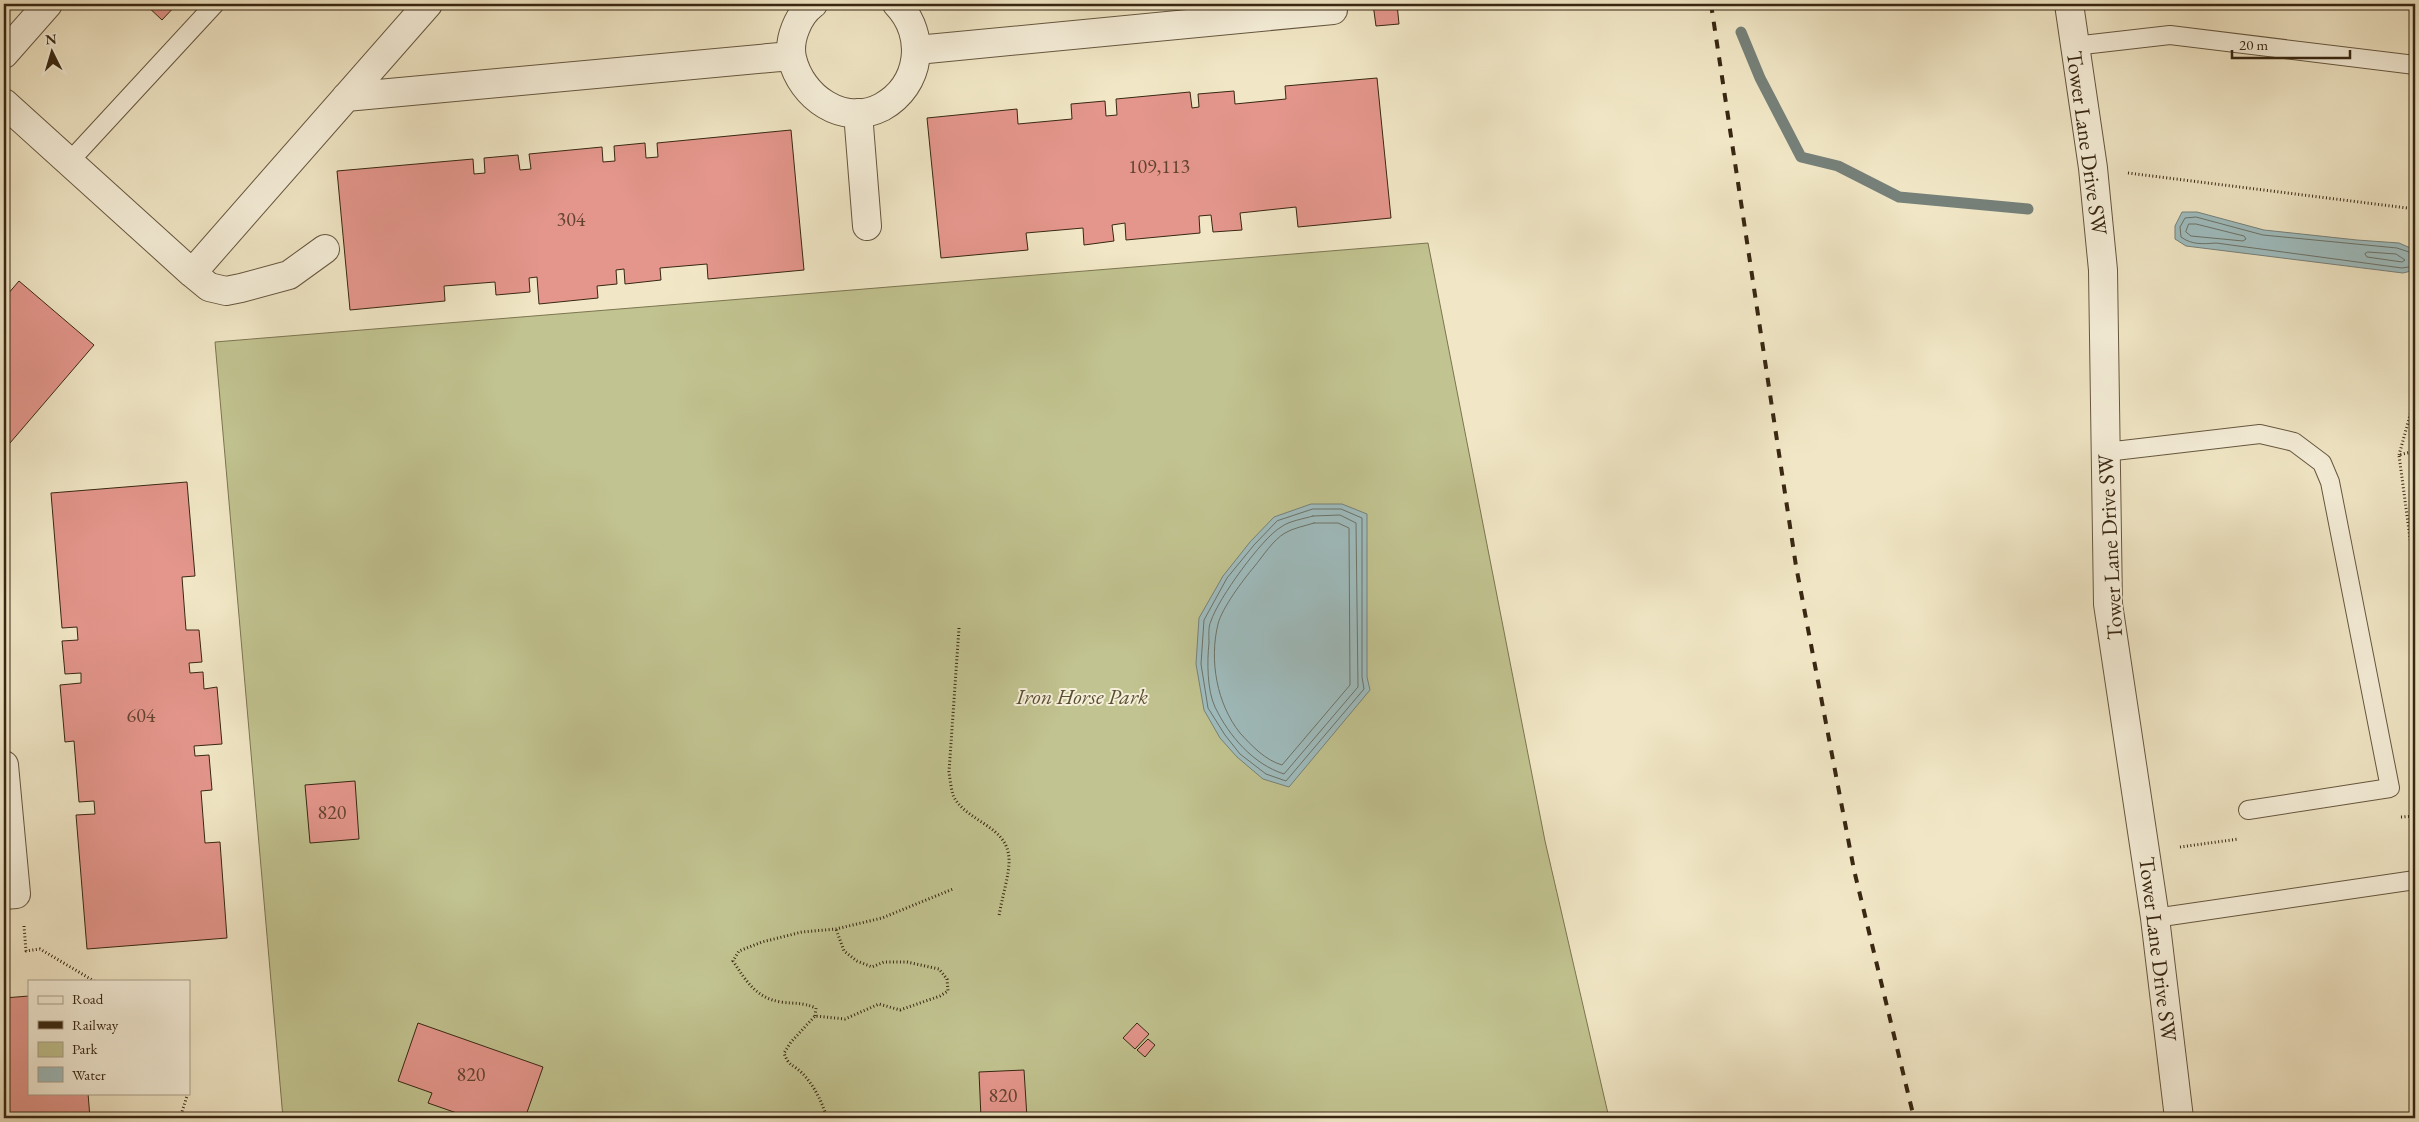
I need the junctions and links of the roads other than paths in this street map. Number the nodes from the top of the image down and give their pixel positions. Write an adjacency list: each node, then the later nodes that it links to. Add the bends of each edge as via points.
1 (48, 4): 10 (street)
2 (215, 4): 16 (lane)
3 (428, 4): 13 (street)
4 (813, 4): 11 (street, via 794,31)
5 (897, 4): 9 (street, via 912,25)
6 (2069, 4): 8 (street, Tower Lane Drive SW)
7 (1333, 10): 9 (street)
8 (2074, 46): 12 (lane, via 2170,35); 20 (street, Tower Lane Drive SW, via 2104,270)
9 (918, 50): 15 (street, via 913,73 900,93 881,107)
10 (4, 54)
11 (791, 56): 13 (street); 15 (street, via 798,79 813,97 834,109)
12 (2415, 65)
13 (346, 97): 19 (street)
14 (4, 103): 16 (street)
15 (858, 113): 17 (street)
16 (69, 162): 19 (street)
17 (867, 226)
18 (325, 249): 19 (street, via 289,275 234,290 209,287)
19 (192, 273)
20 (2106, 452): 22 (lane, via 2260,434 2294,442 2322,463 2330,482 2390,788); 25 (street, Tower Lane Drive SW, via 2108,604)
21 (4, 765): 24 (street)
22 (2248, 810)
23 (2415, 880): 25 (lane)
24 (10, 895)
25 (2155, 918): 26 (street, Tower Lane Drive SW)
26 (2179, 1118)

